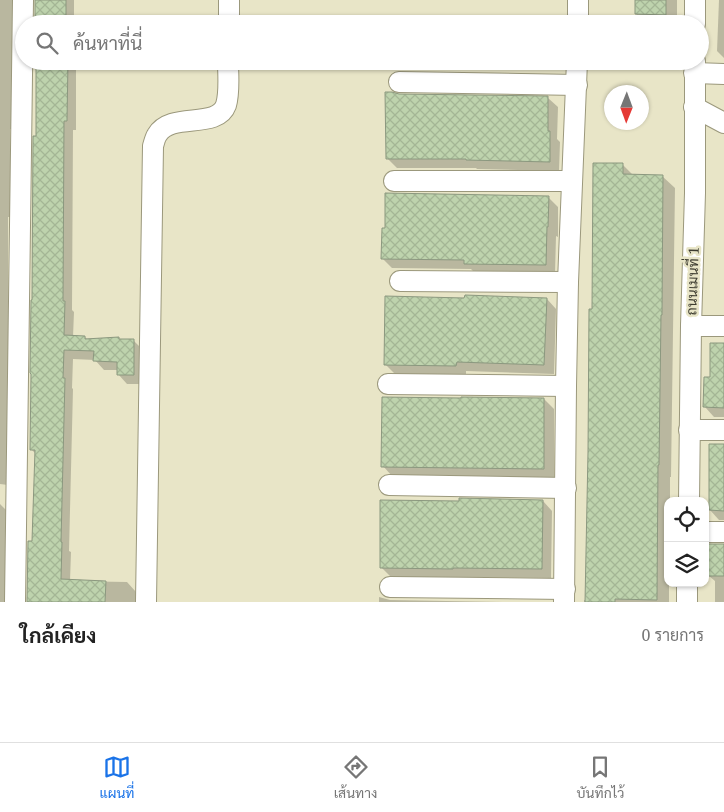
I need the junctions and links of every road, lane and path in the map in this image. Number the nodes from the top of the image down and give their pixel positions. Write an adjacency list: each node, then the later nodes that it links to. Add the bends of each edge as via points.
1 (23, 0): 5 (street)
2 (229, 0): 6 (street)
3 (578, 0): 7 (street)
4 (695, 0): 8 (street)
5 (23, 15)
6 (229, 15)
7 (578, 15)
8 (695, 15)
9 (22, 70): 37 (street)
10 (228, 70): 38 (street, via 228,98 218,115 170,124 156,136 153,146)
11 (577, 70): 16 (street)
12 (695, 70): 17 (street, ถนนเมนที่ 1)
13 (707, 70): 14 (street)
14 (724, 74)
15 (398, 82): 16 (street)
16 (577, 85): 20 (street)
17 (694, 107): 18 (street); 23 (street, ถนนเมนที่ 1)
18 (724, 123)
19 (394, 181): 20 (street)
20 (572, 181): 22 (street)
21 (400, 281): 22 (street)
22 (568, 282): 26 (street)
23 (691, 326): 24 (street); 27 (street, ถนนเมนที่ 1)
24 (724, 326)
25 (388, 384): 26 (street)
26 (566, 386): 30 (street)
27 (689, 430): 28 (street); 31 (street, ถนนเมนที่ 1)
28 (724, 430)
29 (389, 485): 30 (street)
30 (566, 488): 36 (street)
31 (689, 497)
32 (709, 532): 33 (street)
33 (724, 532)
34 (390, 587): 36 (street)
35 (687, 587): 39 (street)
36 (564, 595)
37 (15, 602)
38 (146, 602)
39 (687, 602)

